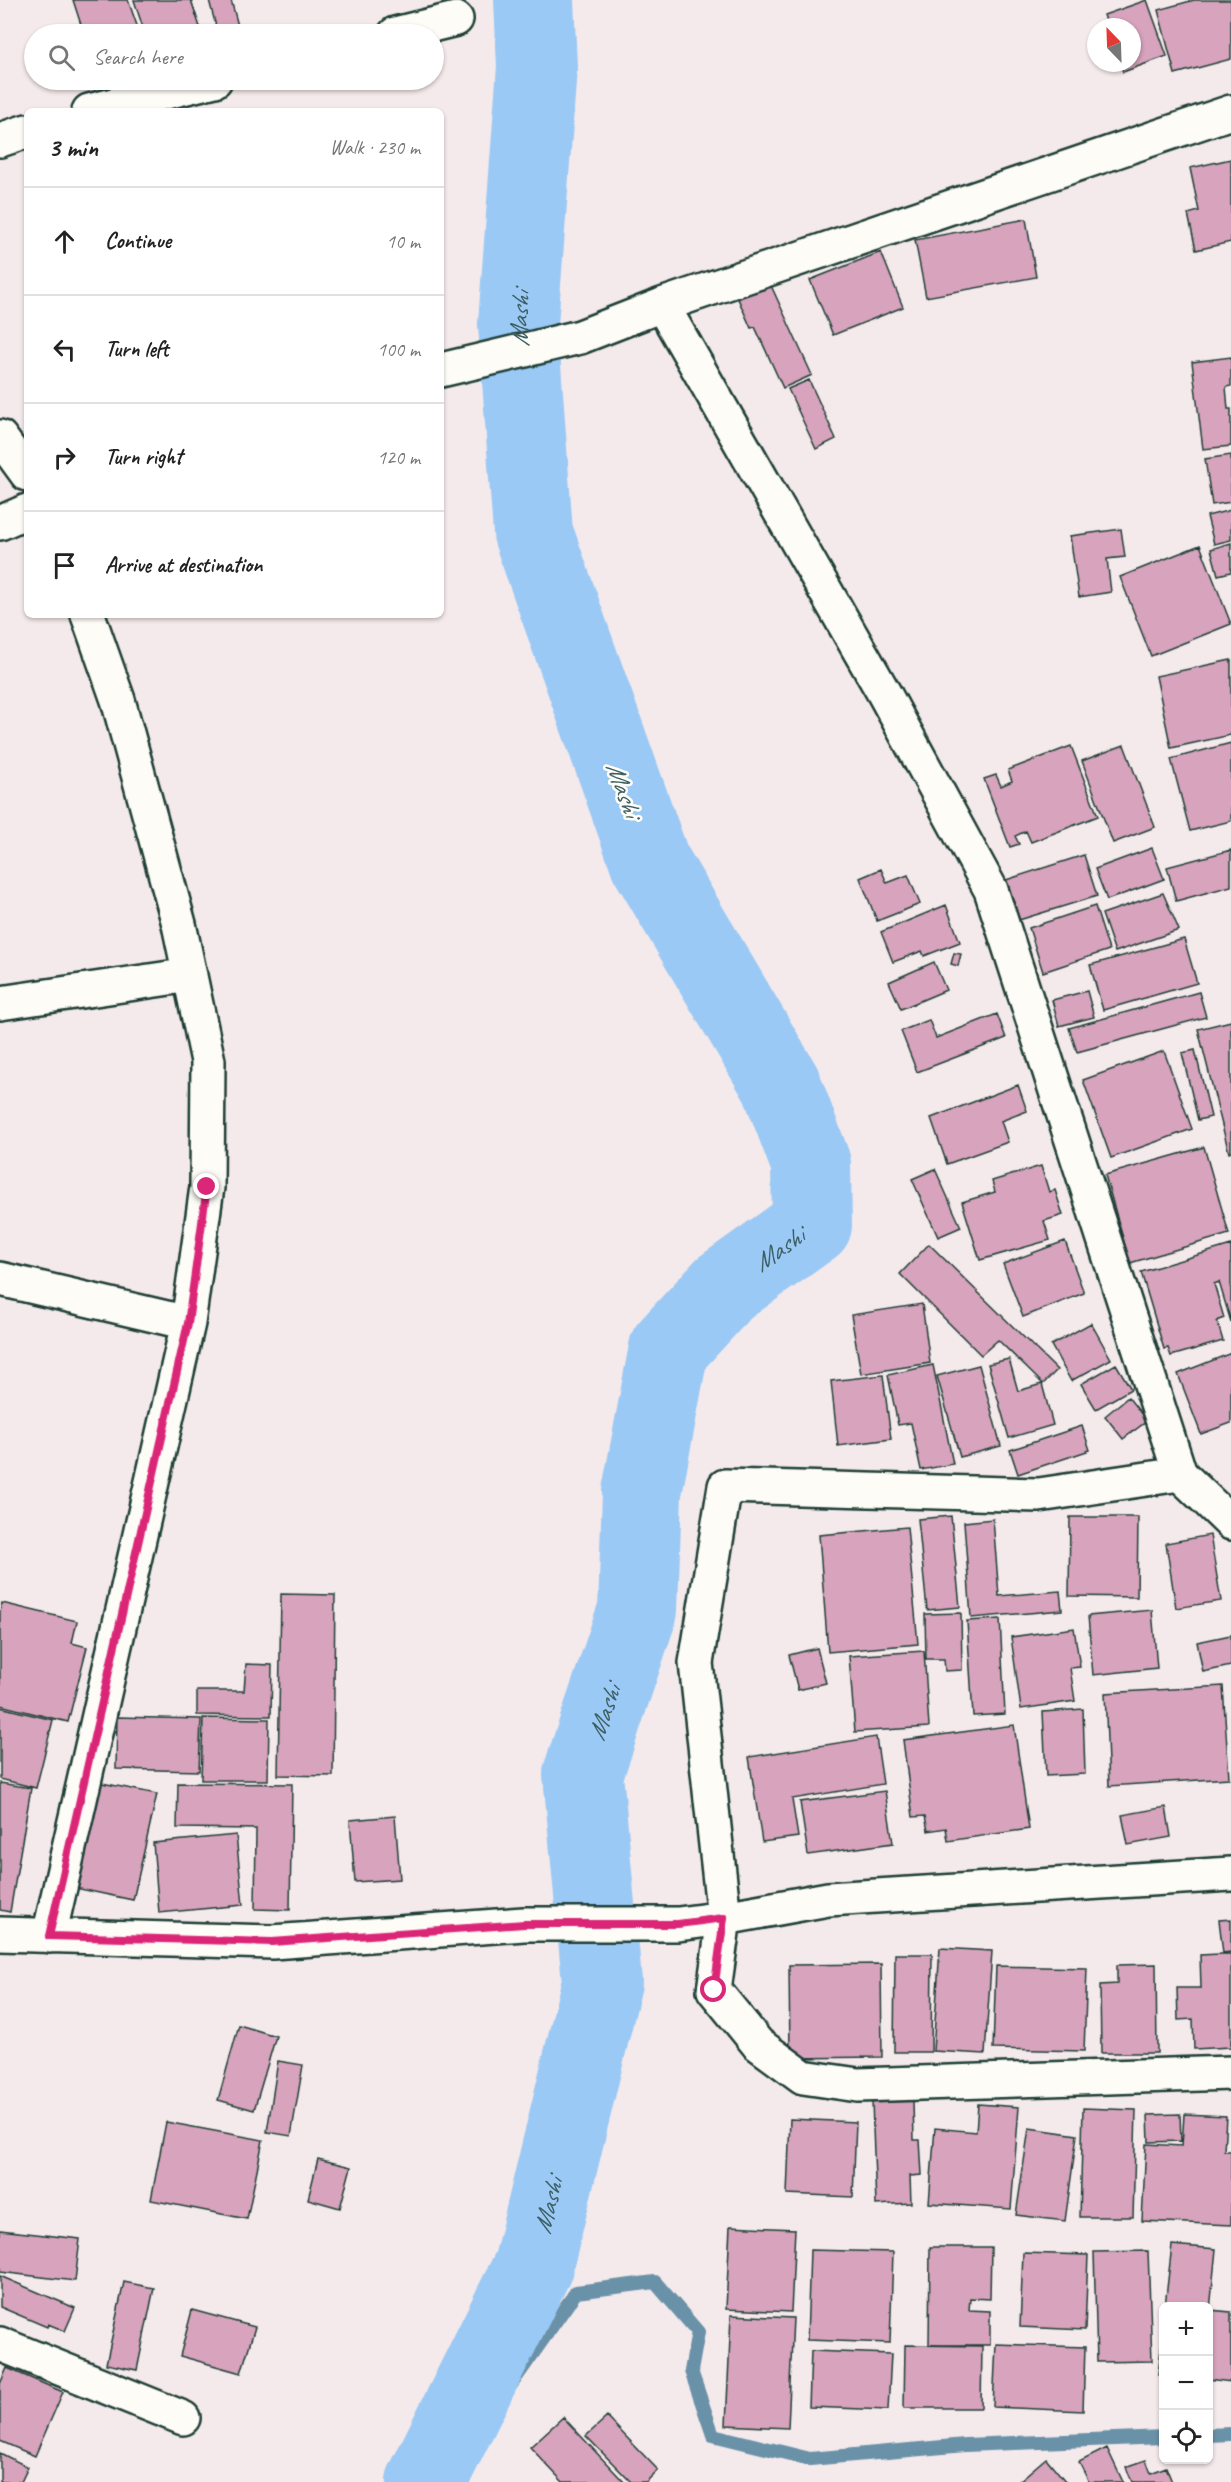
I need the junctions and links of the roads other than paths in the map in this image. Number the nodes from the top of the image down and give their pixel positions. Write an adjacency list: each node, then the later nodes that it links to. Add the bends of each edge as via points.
1 (456, 19): 2 (street)
2 (436, 24)
3 (174, 90): 4 (street)
4 (101, 108)
5 (1231, 112): 8 (street)
6 (24, 131): 7 (street)
7 (0, 140)
8 (662, 305): 9 (street, via 580,337); 19 (street, via 885,695 991,890)
9 (444, 369)
10 (0, 437): 11 (street)
11 (24, 470)
12 (24, 513): 13 (street)
13 (0, 523)
14 (89, 618): 15 (street, via 118,700)
15 (190, 975): 16 (street); 18 (street, via 208,1061 207,1187)
16 (0, 1003)
17 (0, 1279): 18 (street)
18 (188, 1323): 24 (street)
19 (1180, 1474): 20 (street); 22 (street, via 1039,1495 725,1486 696,1663)
20 (1231, 1523)
21 (1231, 1874): 22 (street, via 828,1899)
22 (724, 1918): 24 (street, via 678,1924 524,1924 272,1942); 25 (street, via 714,1990 758,2044 803,2077 858,2085)
23 (0, 1934): 24 (street)
24 (49, 1936)
25 (1231, 2073)
26 (0, 2343): 27 (street)
27 (183, 2418)

